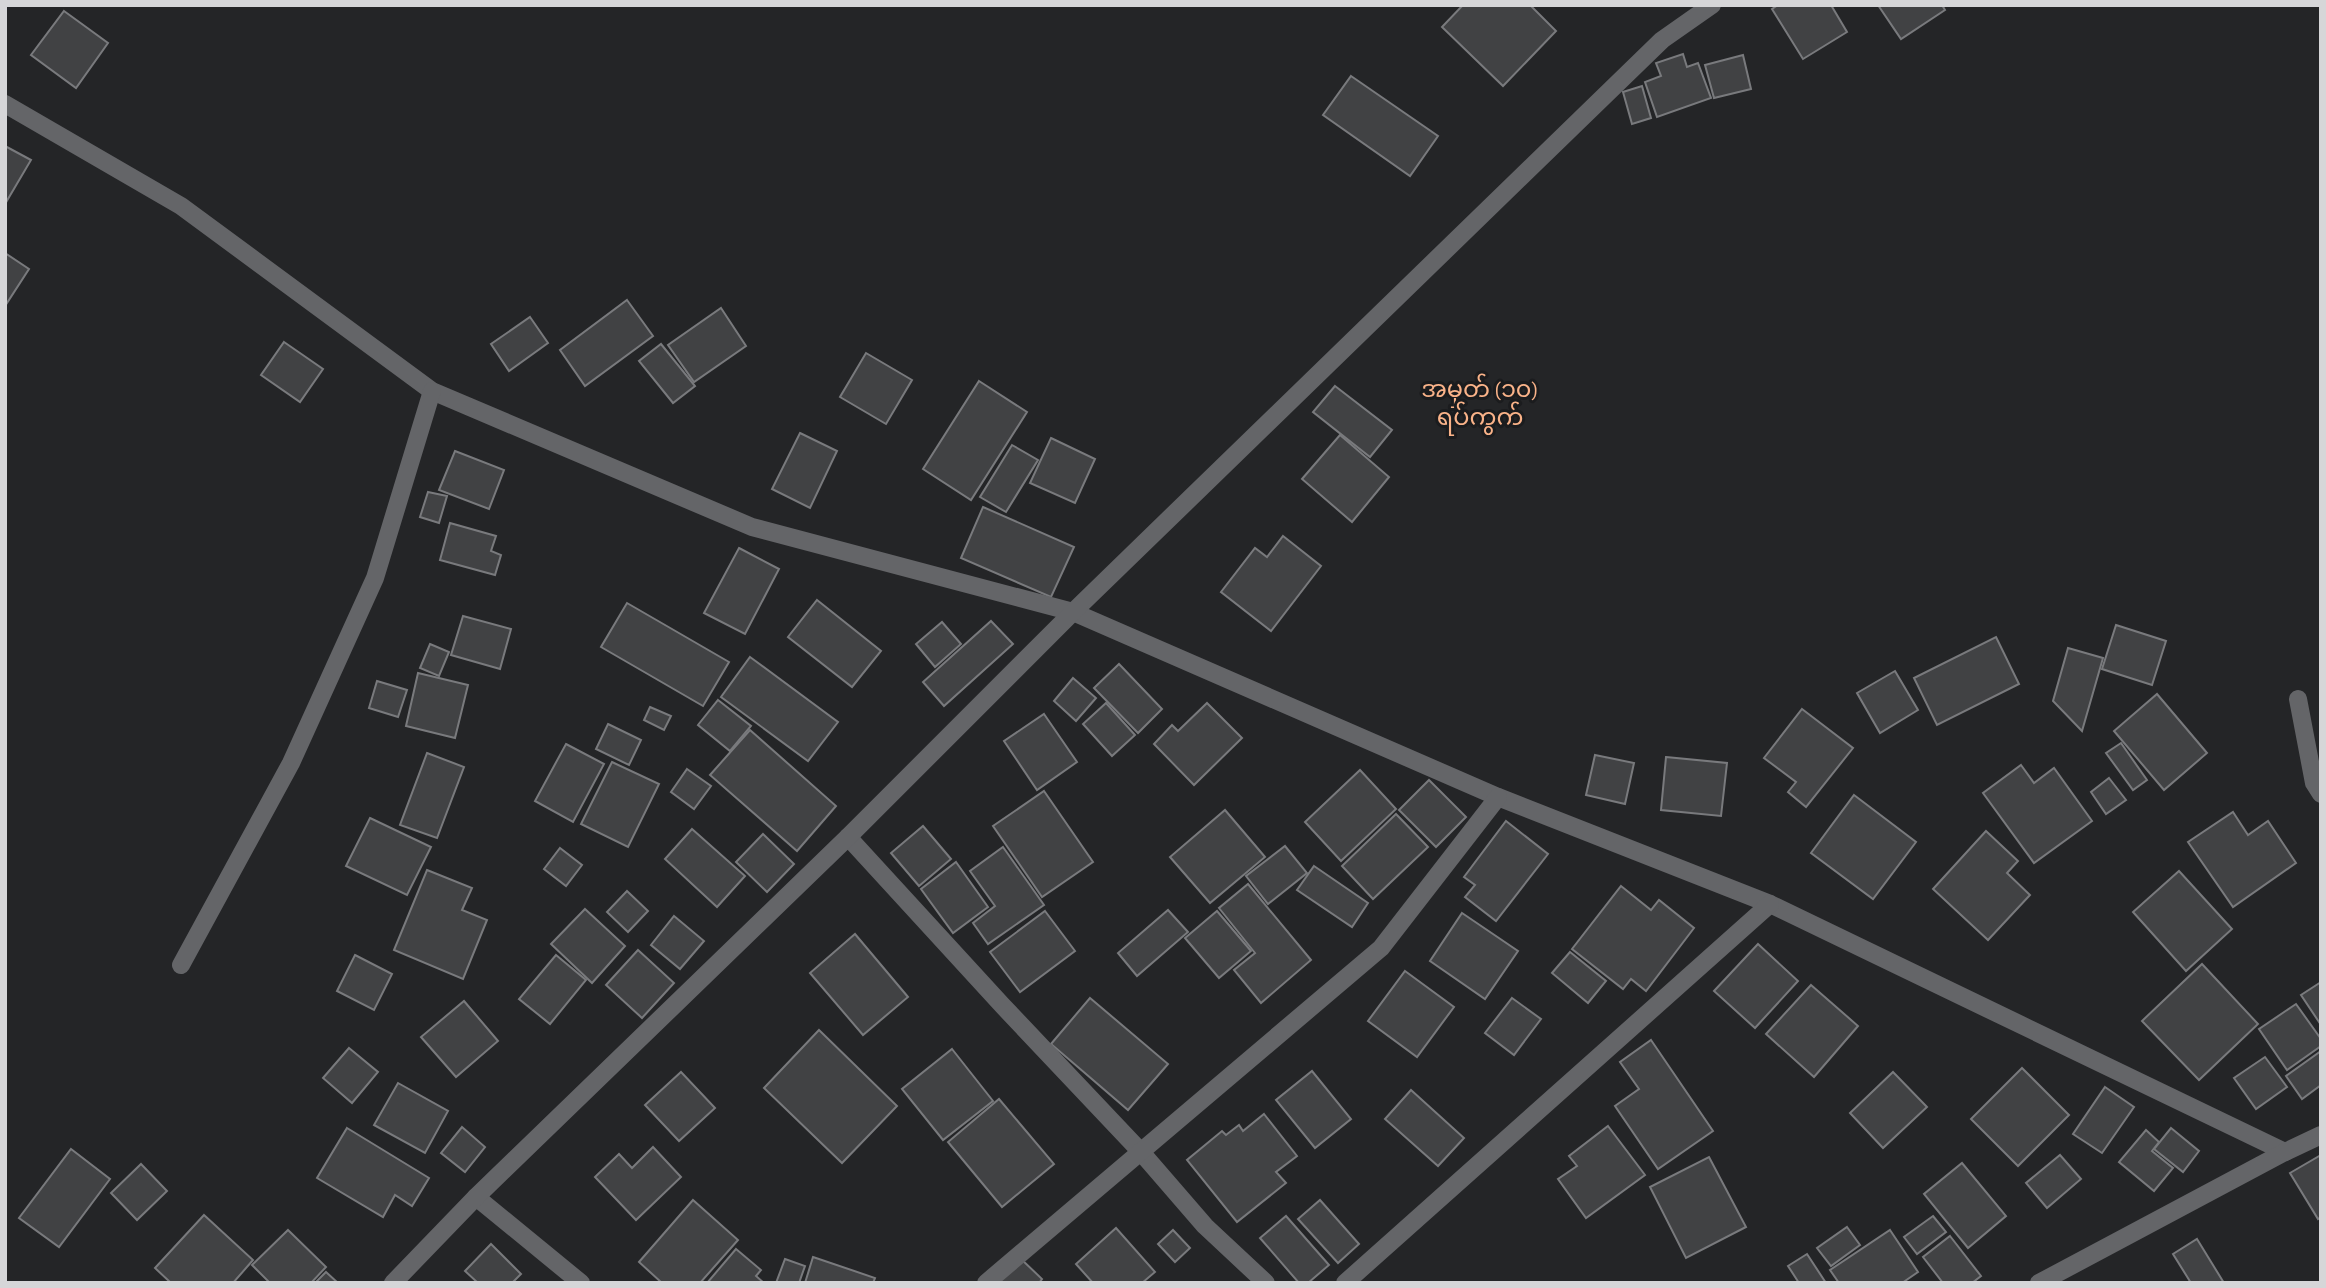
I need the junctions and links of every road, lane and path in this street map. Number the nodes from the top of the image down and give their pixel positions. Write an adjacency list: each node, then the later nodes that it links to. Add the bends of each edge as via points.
1 (1712, 5): 4 (street, via 1662,40)
2 (5, 104): 3 (street, via 181,206)
3 (432, 391): 4 (street, via 752,527); 10 (street, via 375,578 291,764)
4 (1073, 612): 7 (street); 8 (street)
5 (2298, 699): 6 (street, via 2314,783)
6 (2321, 794)
7 (1499, 797): 9 (street); 12 (street, via 1381,948)
8 (848, 837): 12 (street); 14 (street)
9 (1770, 904): 13 (street); 19 (street)
10 (181, 965)
11 (2321, 1135): 13 (street)
12 (1141, 1152): 17 (street); 18 (street, via 1205,1226)
13 (2285, 1152): 20 (street)
14 (476, 1197): 15 (street); 16 (street)
15 (393, 1283)
16 (581, 1283)
17 (986, 1283)
18 (1266, 1283)
19 (1345, 1283)
20 (2039, 1283)

